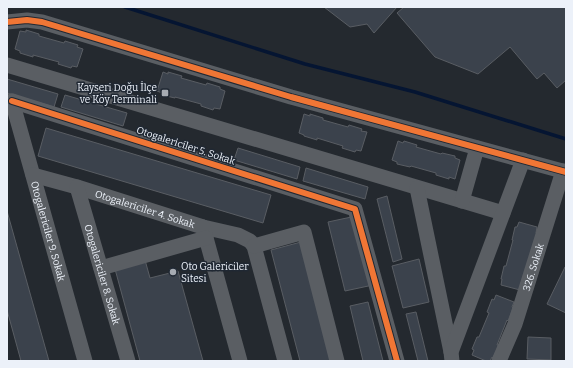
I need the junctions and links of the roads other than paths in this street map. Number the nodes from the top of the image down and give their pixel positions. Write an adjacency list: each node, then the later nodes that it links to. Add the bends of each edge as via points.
1 (7, 22): 4 (street, via 42,22 291,97)
2 (7, 65): 9 (street)
3 (10, 101): 7 (street, Otogalericiler 9. Sokak); 21 (street, Otogalericiler 5. Sokak, via 355,209)
4 (476, 148): 5 (street); 10 (street)
5 (523, 160): 6 (street); 11 (street)
6 (564, 172): 22 (street, 326. Sokak, via 515,324)
7 (33, 175): 8 (street, Otogalericiler 4. Sokak); 16 (street, Otogalericiler 9. Sokak)
8 (77, 187): 12 (street, Otogalericiler 4. Sokak); 14 (street, Otogalericiler 8. Sokak)
9 (418, 188): 10 (street); 15 (street)
10 (462, 201): 11 (street)
11 (503, 213): 15 (street)
12 (204, 233): 13 (street, Otogalericiler 4. Sokak, via 238,235 245,237); 14 (street); 18 (street)
13 (254, 246): 19 (street); 20 (street, via 304,232)
14 (101, 268): 17 (street, Otogalericiler 8. Sokak)
15 (452, 356)
16 (85, 361)
17 (128, 361)
18 (240, 361)
19 (285, 361)
20 (337, 361)
21 (397, 361)
22 (499, 361)

